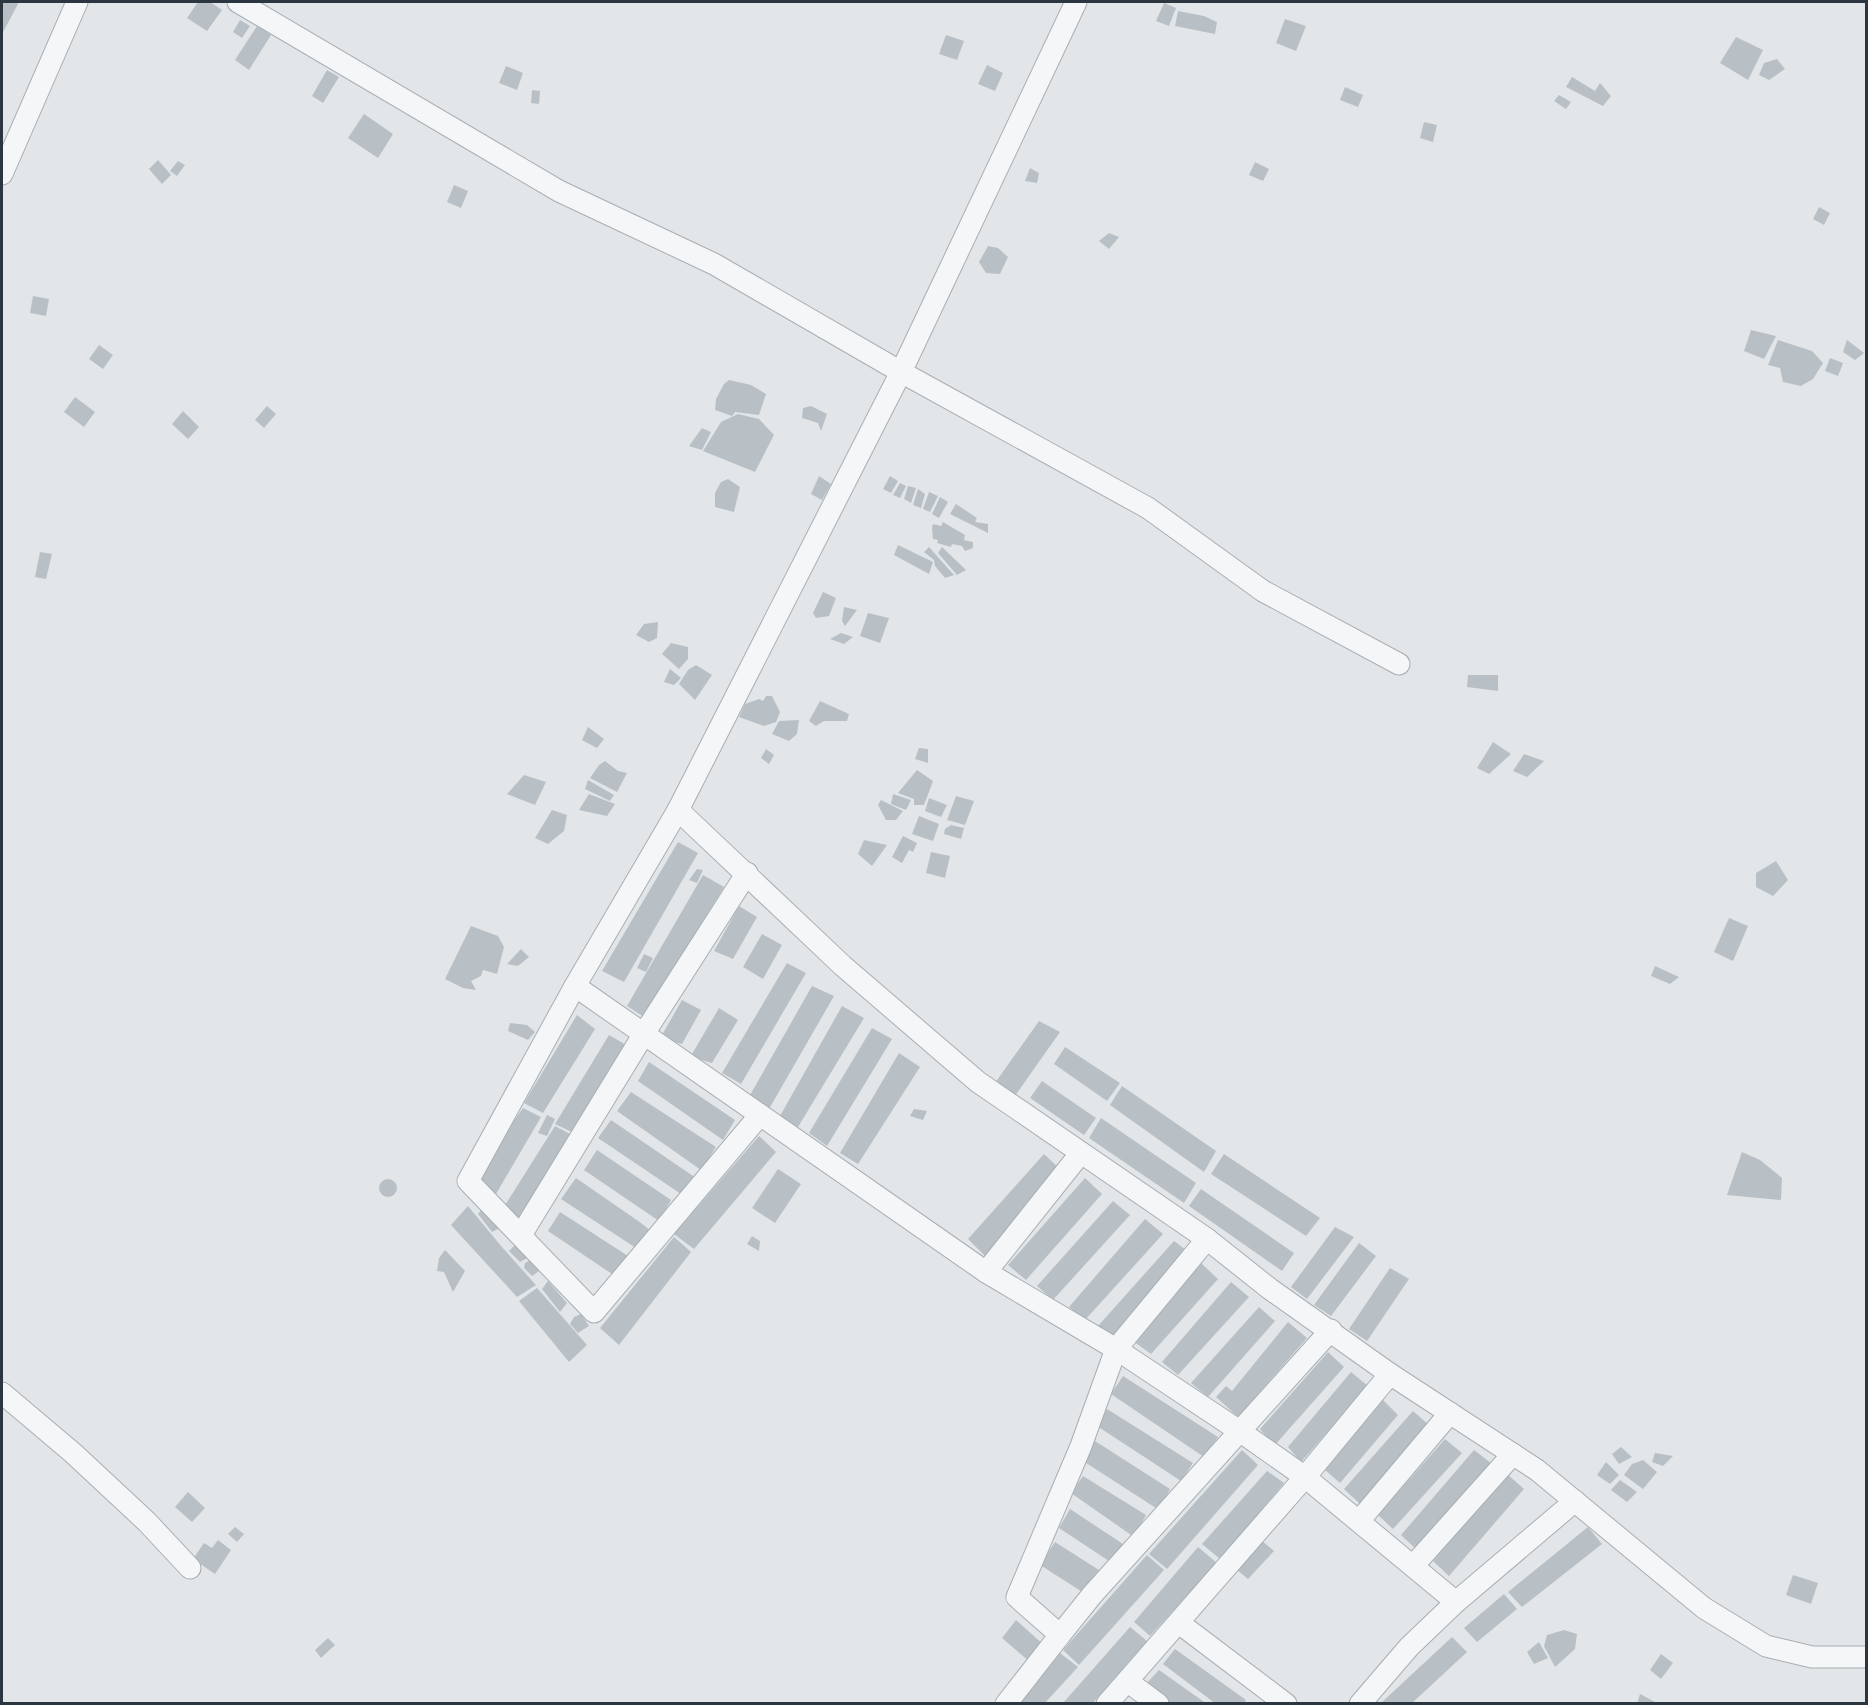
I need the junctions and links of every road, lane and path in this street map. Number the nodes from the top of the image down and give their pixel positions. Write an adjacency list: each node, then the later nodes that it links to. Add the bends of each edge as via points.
1 (77, 2): 4 (street)
2 (238, 2): 5 (street, via 559,191 714,264)
3 (1076, 2): 5 (street)
4 (2, 174)
5 (901, 372): 6 (street, via 1148,508 1263,591); 7 (street)
6 (1399, 664)
7 (678, 810): 8 (street); 9 (street)
8 (747, 873): 10 (street); 12 (street, via 940,1052)
9 (575, 986): 10 (street); 13 (street, via 468,1181)
10 (645, 1032): 11 (street); 13 (street)
11 (759, 1115): 13 (street, via 594,1312); 15 (street)
12 (1080, 1154): 14 (street); 15 (street)
13 (521, 1235)
14 (1207, 1239): 16 (street, via 1270,1289); 17 (street)
15 (986, 1272): 17 (street)
16 (1331, 1330): 18 (street); 21 (street)
17 (1116, 1349): 21 (street); 30 (street, via 1081,1446 1017,1597)
18 (1389, 1374): 20 (street); 23 (street)
19 (2, 1393): 27 (street, via 147,1522)
20 (1450, 1413): 22 (street); 25 (street)
21 (1240, 1432): 23 (street); 30 (street)
22 (1513, 1454): 24 (street); 26 (street)
23 (1305, 1477): 25 (street); 29 (street)
24 (1575, 1501): 28 (street); 31 (street, via 1704,1608 1766,1646 1835,1659)
25 (1359, 1521): 26 (street)
26 (1413, 1566): 28 (street)
27 (190, 1568)
28 (1456, 1602): 37 (street, via 1409,1647)
29 (1179, 1623): 32 (street); 36 (street)
30 (1060, 1635): 33 (street)
31 (1865, 1654)
32 (1127, 1681): 34 (street); 35 (street)
33 (1006, 1704)
34 (1107, 1704)
35 (1158, 1704)
36 (1286, 1704)
37 (1360, 1704)

